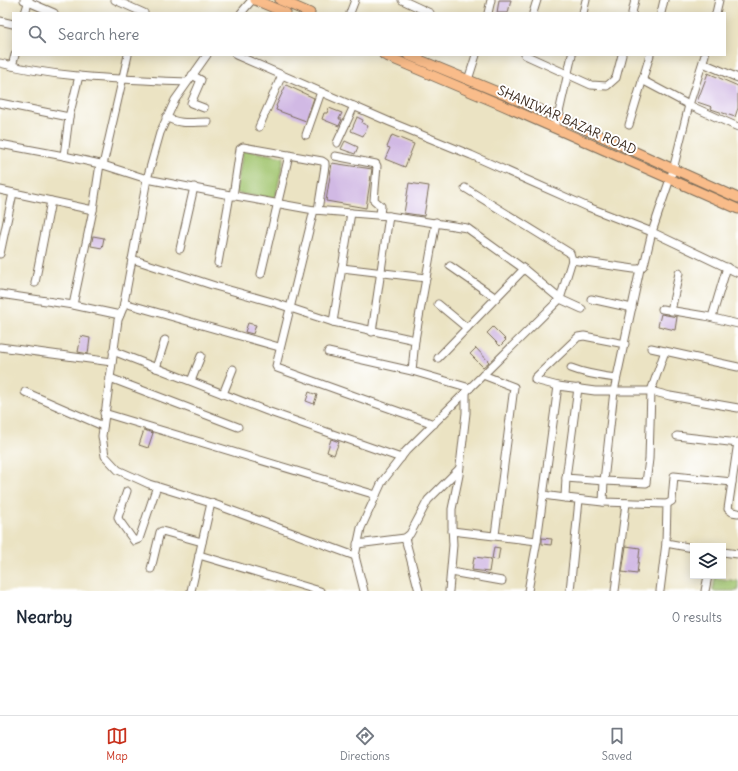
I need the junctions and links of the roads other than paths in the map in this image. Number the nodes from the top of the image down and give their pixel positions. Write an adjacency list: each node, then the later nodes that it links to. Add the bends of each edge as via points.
1 (115, 0): 15 (street)
2 (254, 0): 16 (street); 17 (main road)
3 (280, 0): 18 (main road)
4 (355, 0): 19 (street)
5 (402, 0): 20 (street)
6 (491, 0): 21 (street)
7 (536, 0): 22 (street)
8 (586, 0): 23 (street)
9 (635, 0): 24 (street)
10 (664, 0): 25 (street)
11 (719, 0): 26 (street)
12 (27, 1): 13 (street); 14 (street)
13 (25, 12)
14 (52, 12)
15 (142, 12)
16 (242, 12)
17 (284, 12)
18 (308, 12)
19 (350, 12)
20 (428, 12)
21 (488, 12)
22 (533, 12)
23 (583, 12)
24 (632, 12)
25 (661, 12)
26 (716, 12)
27 (0, 21): 28 (street)
28 (12, 24)
29 (15, 56): 43 (street)
30 (128, 56): 48 (street)
31 (206, 56): 45 (street)
32 (238, 56): 46 (street)
33 (386, 56): 65 (main road, SHANIWAR BAZAR ROAD)
34 (410, 56): 50 (main road)
35 (476, 56): 50 (street)
36 (526, 56): 44 (street)
37 (572, 56): 44 (street)
38 (622, 56): 44 (street, via 616,78 607,86 591,85)
39 (650, 56): 51 (street)
40 (705, 56): 42 (street)
41 (0, 63): 43 (street)
42 (703, 63): 49 (street); 56 (street)
43 (12, 66): 47 (street)
44 (568, 74): 60 (street)
45 (192, 75): 52 (street); 57 (street, via 201,80 191,103)
46 (282, 75): 53 (street); 63 (street)
47 (79, 76): 48 (street); 58 (street)
48 (122, 78): 52 (street); 72 (street)
49 (738, 78)
50 (468, 80): 60 (main road)
51 (642, 80): 56 (street); 62 (street)
52 (187, 82): 59 (street)
53 (321, 92): 55 (street); 66 (street)
54 (0, 103): 58 (street)
55 (354, 106): 67 (street); 91 (street)
56 (689, 106): 64 (street); 73 (street)
57 (204, 108)
58 (69, 117): 70 (street)
59 (166, 117): 61 (street, via 179,123); 74 (street)
60 (558, 117): 65 (street); 73 (main road)
61 (208, 122)
62 (629, 125)
63 (259, 127)
64 (738, 127)
65 (553, 128): 75 (main road, SHANIWAR BAZAR ROAD)
66 (306, 135)
67 (337, 143)
68 (0, 144): 70 (street)
69 (289, 155): 80 (street, via 241,148); 83 (street); 86 (street, via 322,160 325,163)
70 (64, 156): 72 (street)
71 (335, 156): 88 (street, via 378,166 374,200 381,206)
72 (102, 164): 74 (street); 85 (street)
73 (673, 170): 75 (street); 81 (main road)
74 (147, 179): 76 (street); 94 (street)
75 (670, 180): 84 (main road, SHANIWAR BAZAR ROAD); 91 (street)
76 (194, 188): 80 (street); 92 (street)
77 (465, 188): 95 (street, via 570,253)
78 (0, 190): 79 (street)
79 (13, 193): 82 (street); 93 (street)
80 (231, 195): 83 (street); 96 (street)
81 (738, 198)
82 (51, 201): 85 (street); 107 (street)
83 (277, 203): 86 (street); 105 (street)
84 (738, 209)
85 (93, 210): 114 (street)
86 (316, 210): 87 (street); 115 (street)
87 (350, 213): 88 (street); 99 (street)
88 (380, 215): 89 (street)
89 (389, 216): 90 (street); 102 (street)
90 (436, 222): 100 (street, via 467,228); 106 (street)
91 (652, 232): 98 (street); 101 (street, via 644,265)
92 (180, 249)
93 (0, 254)
94 (132, 259): 112 (street); 115 (street)
95 (572, 260): 101 (street); 110 (street)
96 (218, 263)
97 (450, 266): 109 (street)
98 (727, 267): 104 (street); 121 (street)
99 (342, 268): 102 (street); 122 (street)
100 (524, 269): 109 (street); 110 (street)
101 (640, 269): 116 (street)
102 (382, 273): 106 (street); 125 (street)
103 (679, 273): 119 (street)
104 (738, 273)
105 (261, 274)
106 (426, 278): 127 (street)
107 (35, 282)
108 (0, 294): 114 (street)
109 (496, 298): 124 (street)
110 (560, 299): 117 (street); 143 (street)
111 (591, 299): 116 (street)
112 (124, 303): 120 (street); 130 (street)
113 (438, 304): 124 (street)
114 (73, 305): 120 (street)
115 (290, 308): 122 (street); 130 (street)
116 (632, 308): 128 (street)
117 (582, 309)
118 (662, 309): 119 (street)
119 (671, 311): 121 (street)
120 (120, 315): 132 (street)
121 (712, 317): 123 (street)
122 (333, 322): 125 (street)
123 (738, 324)
124 (467, 328): 136 (street)
125 (372, 332): 127 (street)
126 (165, 340): 138 (street)
127 (415, 340): 142 (street)
128 (625, 344): 145 (street); 147 (street, via 578,337 535,378)
129 (0, 347): 137 (street)
130 (279, 347): 156 (street, via 277,368)
131 (651, 348): 133 (street)
132 (113, 351): 137 (street); 138 (street)
133 (665, 351): 140 (street); 151 (street)
134 (328, 352): 142 (street)
135 (201, 356): 146 (street)
136 (438, 358)
137 (112, 362): 144 (street)
138 (156, 368): 146 (street)
139 (571, 368): 145 (street, via 584,373)
140 (738, 368)
141 (233, 369): 153 (street)
142 (412, 371): 149 (street)
143 (483, 375): 149 (street); 178 (street, via 514,387)
144 (110, 378): 155 (street); 158 (street)
145 (616, 378): 150 (street)
146 (191, 381): 153 (street)
147 (558, 386): 148 (street); 169 (street)
148 (578, 388): 150 (street); 163 (street)
149 (468, 390): 156 (street); 162 (street)
150 (614, 391): 151 (street); 164 (street)
151 (650, 391): 154 (street); 164 (street, via 646,483)
152 (25, 392): 157 (street)
153 (223, 394): 161 (street)
154 (738, 408)
155 (104, 413): 157 (street); 168 (street)
156 (434, 424): 161 (street)
157 (103, 426): 166 (street, via 105,456 118,470)
158 (238, 427)
159 (677, 436): 160 (street)
160 (738, 443): 165 (street)
161 (401, 458): 168 (street, via 382,482)
162 (459, 469): 177 (street, via 452,509); 179 (street, via 428,500 410,534)
163 (566, 478): 164 (street); 170 (street)
164 (604, 481): 172 (street)
165 (732, 482): 175 (street, via 674,476 672,501); 176 (street, via 728,509)
166 (157, 486): 167 (street, via 139,539 136,540 118,517); 173 (street)
167 (127, 491)
168 (376, 495): 183 (street, via 361,528)
169 (543, 495): 170 (street); 180 (street)
170 (565, 498): 171 (street)
171 (579, 500): 172 (street); 199 (street)
172 (603, 502): 174 (street)
173 (211, 503): 181 (street); 188 (street)
174 (626, 503): 175 (street); 200 (street)
175 (667, 504): 182 (street)
176 (738, 513)
177 (452, 530): 178 (street); 190 (street, via 454,545)
178 (495, 535): 180 (street)
179 (405, 538): 183 (street); 196 (street)
180 (537, 541): 198 (street)
181 (202, 542): 187 (street); 189 (street, via 162,531)
182 (666, 543): 184 (street); 201 (street)
183 (357, 544): 188 (street)
184 (690, 547)
185 (726, 552): 186 (street)
186 (738, 554)
187 (199, 555): 193 (street); 194 (street)
188 (355, 556): 195 (street)
189 (150, 569)
190 (451, 572): 192 (street); 197 (street)
191 (707, 579): 202 (street)
192 (502, 581)
193 (191, 591)
194 (320, 591)
195 (364, 591)
196 (419, 591)
197 (449, 591)
198 (528, 591)
199 (570, 591)
200 (615, 591)
201 (660, 591)
202 (705, 591)

